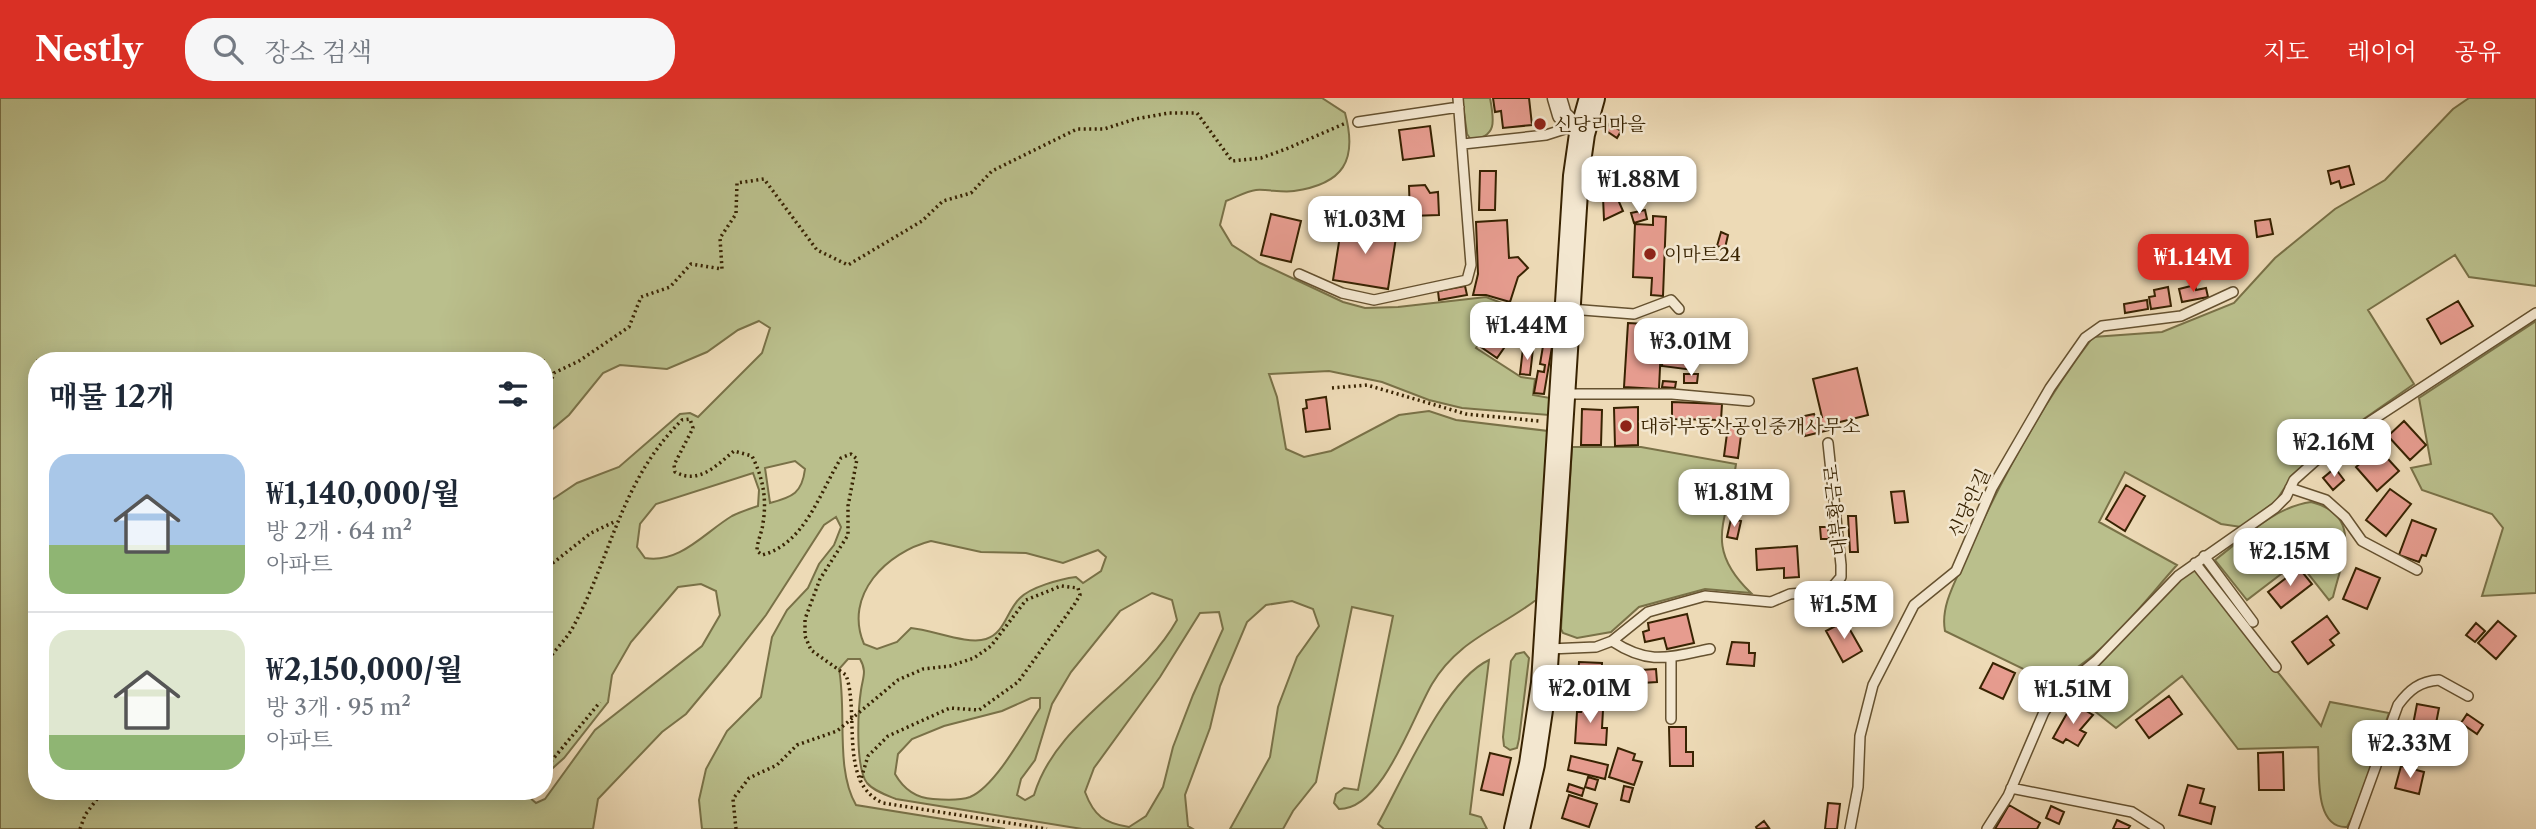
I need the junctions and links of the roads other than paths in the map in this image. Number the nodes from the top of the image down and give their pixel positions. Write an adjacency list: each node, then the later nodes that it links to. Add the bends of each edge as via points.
1 (1557, 98): 5 (street, via 1562,115)
2 (1592, 98): 5 (main road)
3 (1459, 102): 4 (lane); 6 (lane)
4 (1358, 122)
5 (1577, 130): 6 (lane); 9 (main road)
6 (1463, 144): 7 (lane, via 1471,265 1466,280 1374,300 1342,293)
7 (1299, 274)
8 (2233, 292): 29 (lane, 신당안길, via 2181,316 2102,326 2085,338 1992,488 1956,571 1914,605 1873,685 1860,736)
9 (1568, 309): 10 (lane, via 1634,314 1671,300); 12 (main road)
10 (1679, 309)
11 (2536, 313): 15 (lane, via 2331,447)
12 (1564, 394): 13 (lane, via 1672,394); 21 (main road)
13 (1749, 401)
14 (1828, 443): 20 (lane, 대부황금로, via 1841,565 1836,586 1817,594 1790,593 1771,603 1717,596 1678,603 1648,612)
15 (2290, 488): 16 (lane, via 2267,514); 18 (lane, via 2326,500 2371,548)
16 (2204, 556): 17 (lane); 19 (lane)
17 (2195, 563): 24 (lane); 27 (lane, via 2058,692 2031,737)
18 (2417, 570)
19 (2253, 622)
20 (1612, 641): 21 (lane, 대부황금로, via 1596,647); 23 (lane, via 1641,657)
21 (1547, 649): 28 (main road)
22 (1710, 649): 23 (lane)
23 (1671, 657): 26 (lane)
24 (2276, 667)
25 (2468, 696): 32 (lane, via 2440,680 2416,686 2405,695)
26 (1671, 719)
27 (2011, 788): 30 (lane); 31 (lane, via 2132,811)
28 (1521, 828)
29 (1850, 829)
30 (1987, 829)
31 (2159, 829)
32 (2353, 829)

